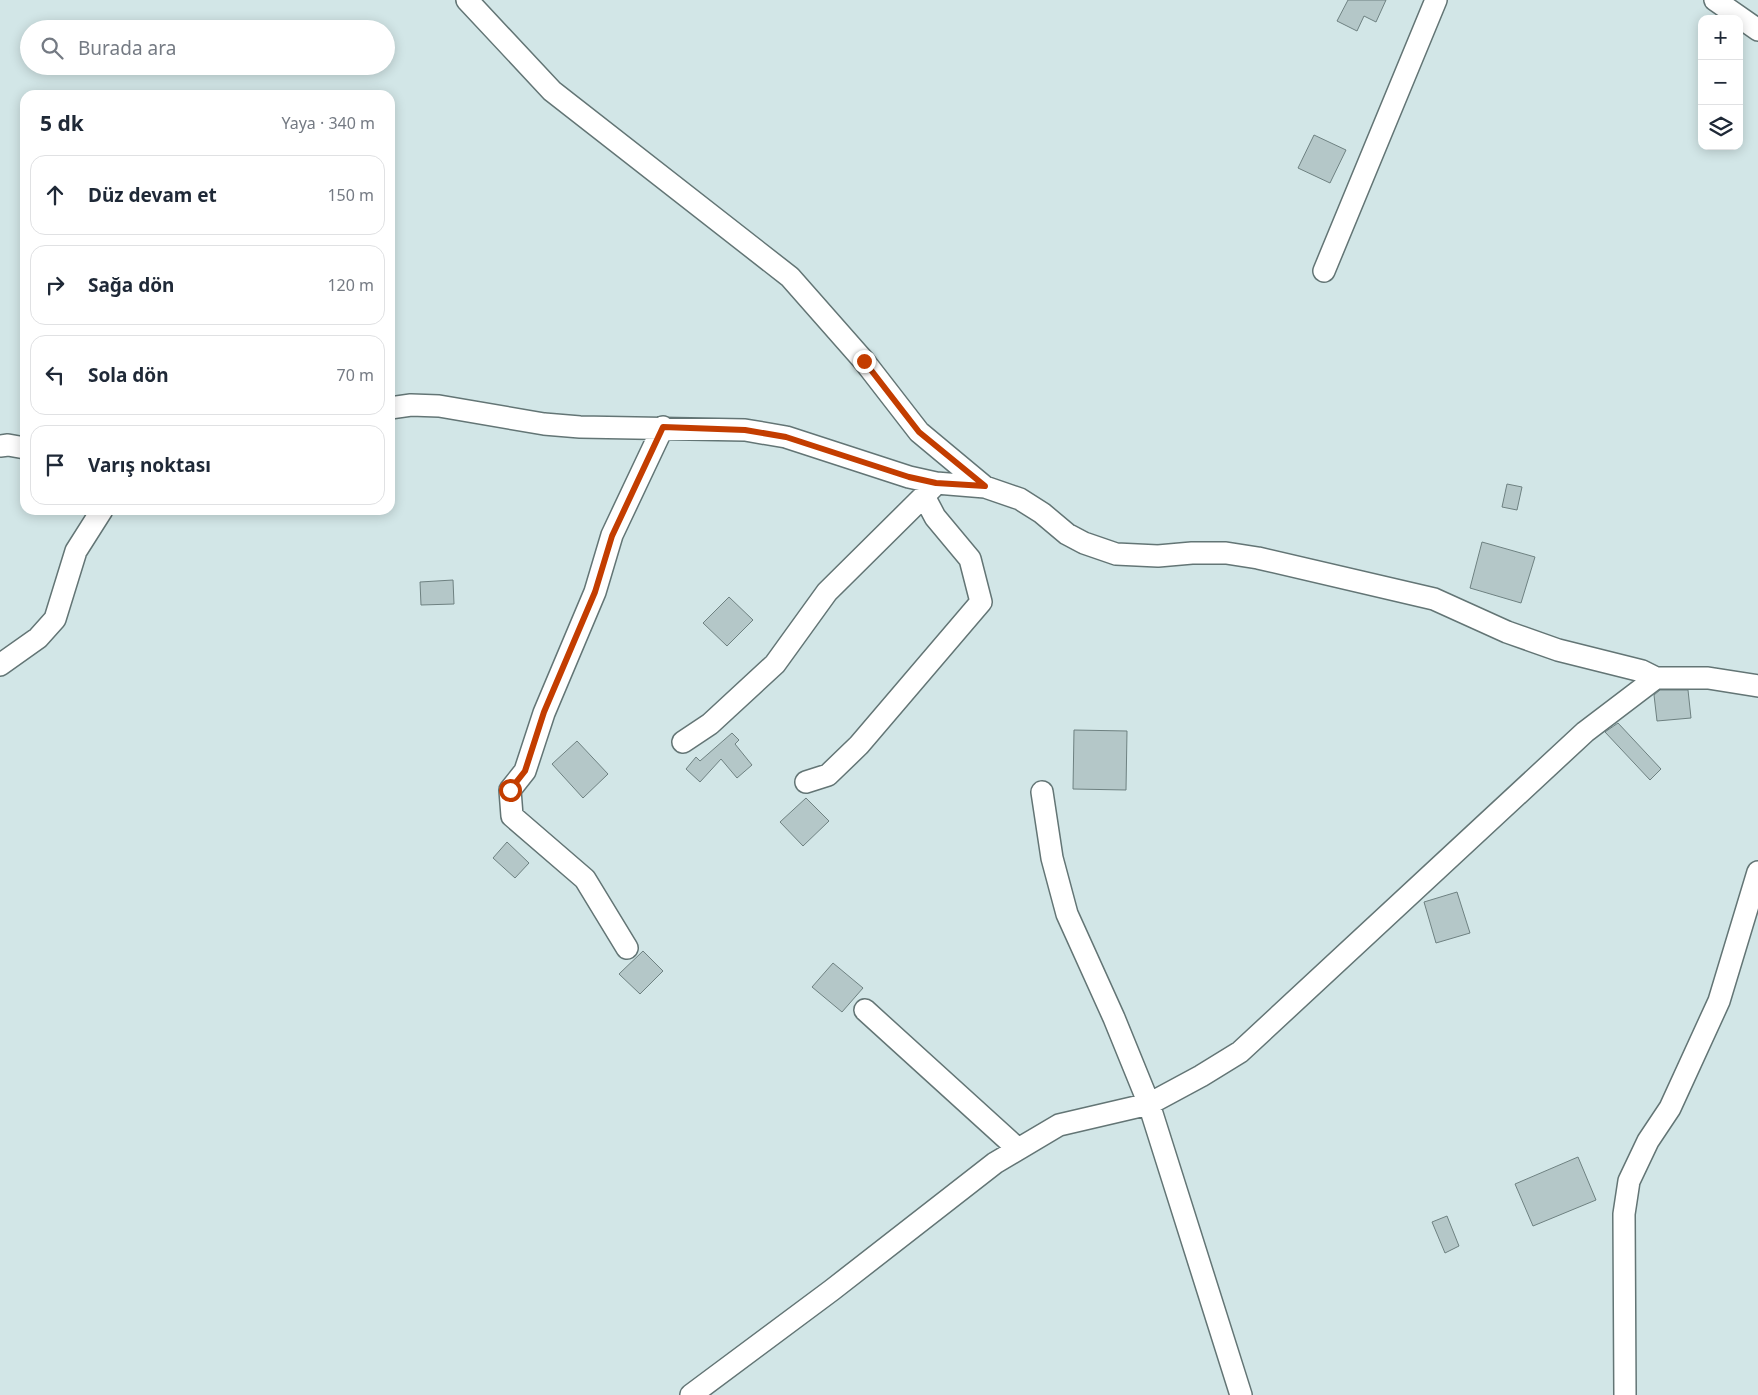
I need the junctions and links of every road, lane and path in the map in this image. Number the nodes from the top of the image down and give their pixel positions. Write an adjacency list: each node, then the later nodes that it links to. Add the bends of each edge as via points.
1 (467, 0): 10 (street, via 552,92 790,277 864,361 919,432)
2 (1436, 0): 5 (street)
3 (1715, 0): 4 (street)
4 (1758, 30)
5 (1324, 271)
6 (395, 407): 7 (street, via 440,406 571,426)
7 (663, 427): 11 (street, via 745,430 786,437 909,477); 20 (street, via 612,536 595,592 544,712 525,771 510,790 512,816 585,879)
8 (0, 446): 9 (street)
9 (20, 447)
10 (985, 486): 11 (street); 14 (street, via 1020,499 1084,543 1116,554 1226,553 1258,558 1434,599 1524,638 1642,671)
11 (930, 490): 16 (street, via 827,592 775,664 710,724); 17 (street, via 935,517 970,559 981,602 859,746 828,775)
12 (99, 515): 13 (street, via 76,551 55,619 38,638)
13 (0, 666)
14 (1656, 678): 15 (street, via 1708,678); 22 (street, via 1585,732 1240,1052)
15 (1758, 686)
16 (683, 742)
17 (806, 782)
18 (1042, 792): 22 (street, via 1052,858 1066,914)
19 (1758, 872): 26 (street, via 1719,1001 1670,1108 1648,1141 1629,1182 1624,1214)
20 (627, 948)
21 (865, 1010): 23 (street)
22 (1149, 1104): 23 (street, via 1059,1124); 25 (street)
23 (1018, 1149): 24 (street, via 995,1163)
24 (691, 1395)
25 (1241, 1395)
26 (1625, 1395)

